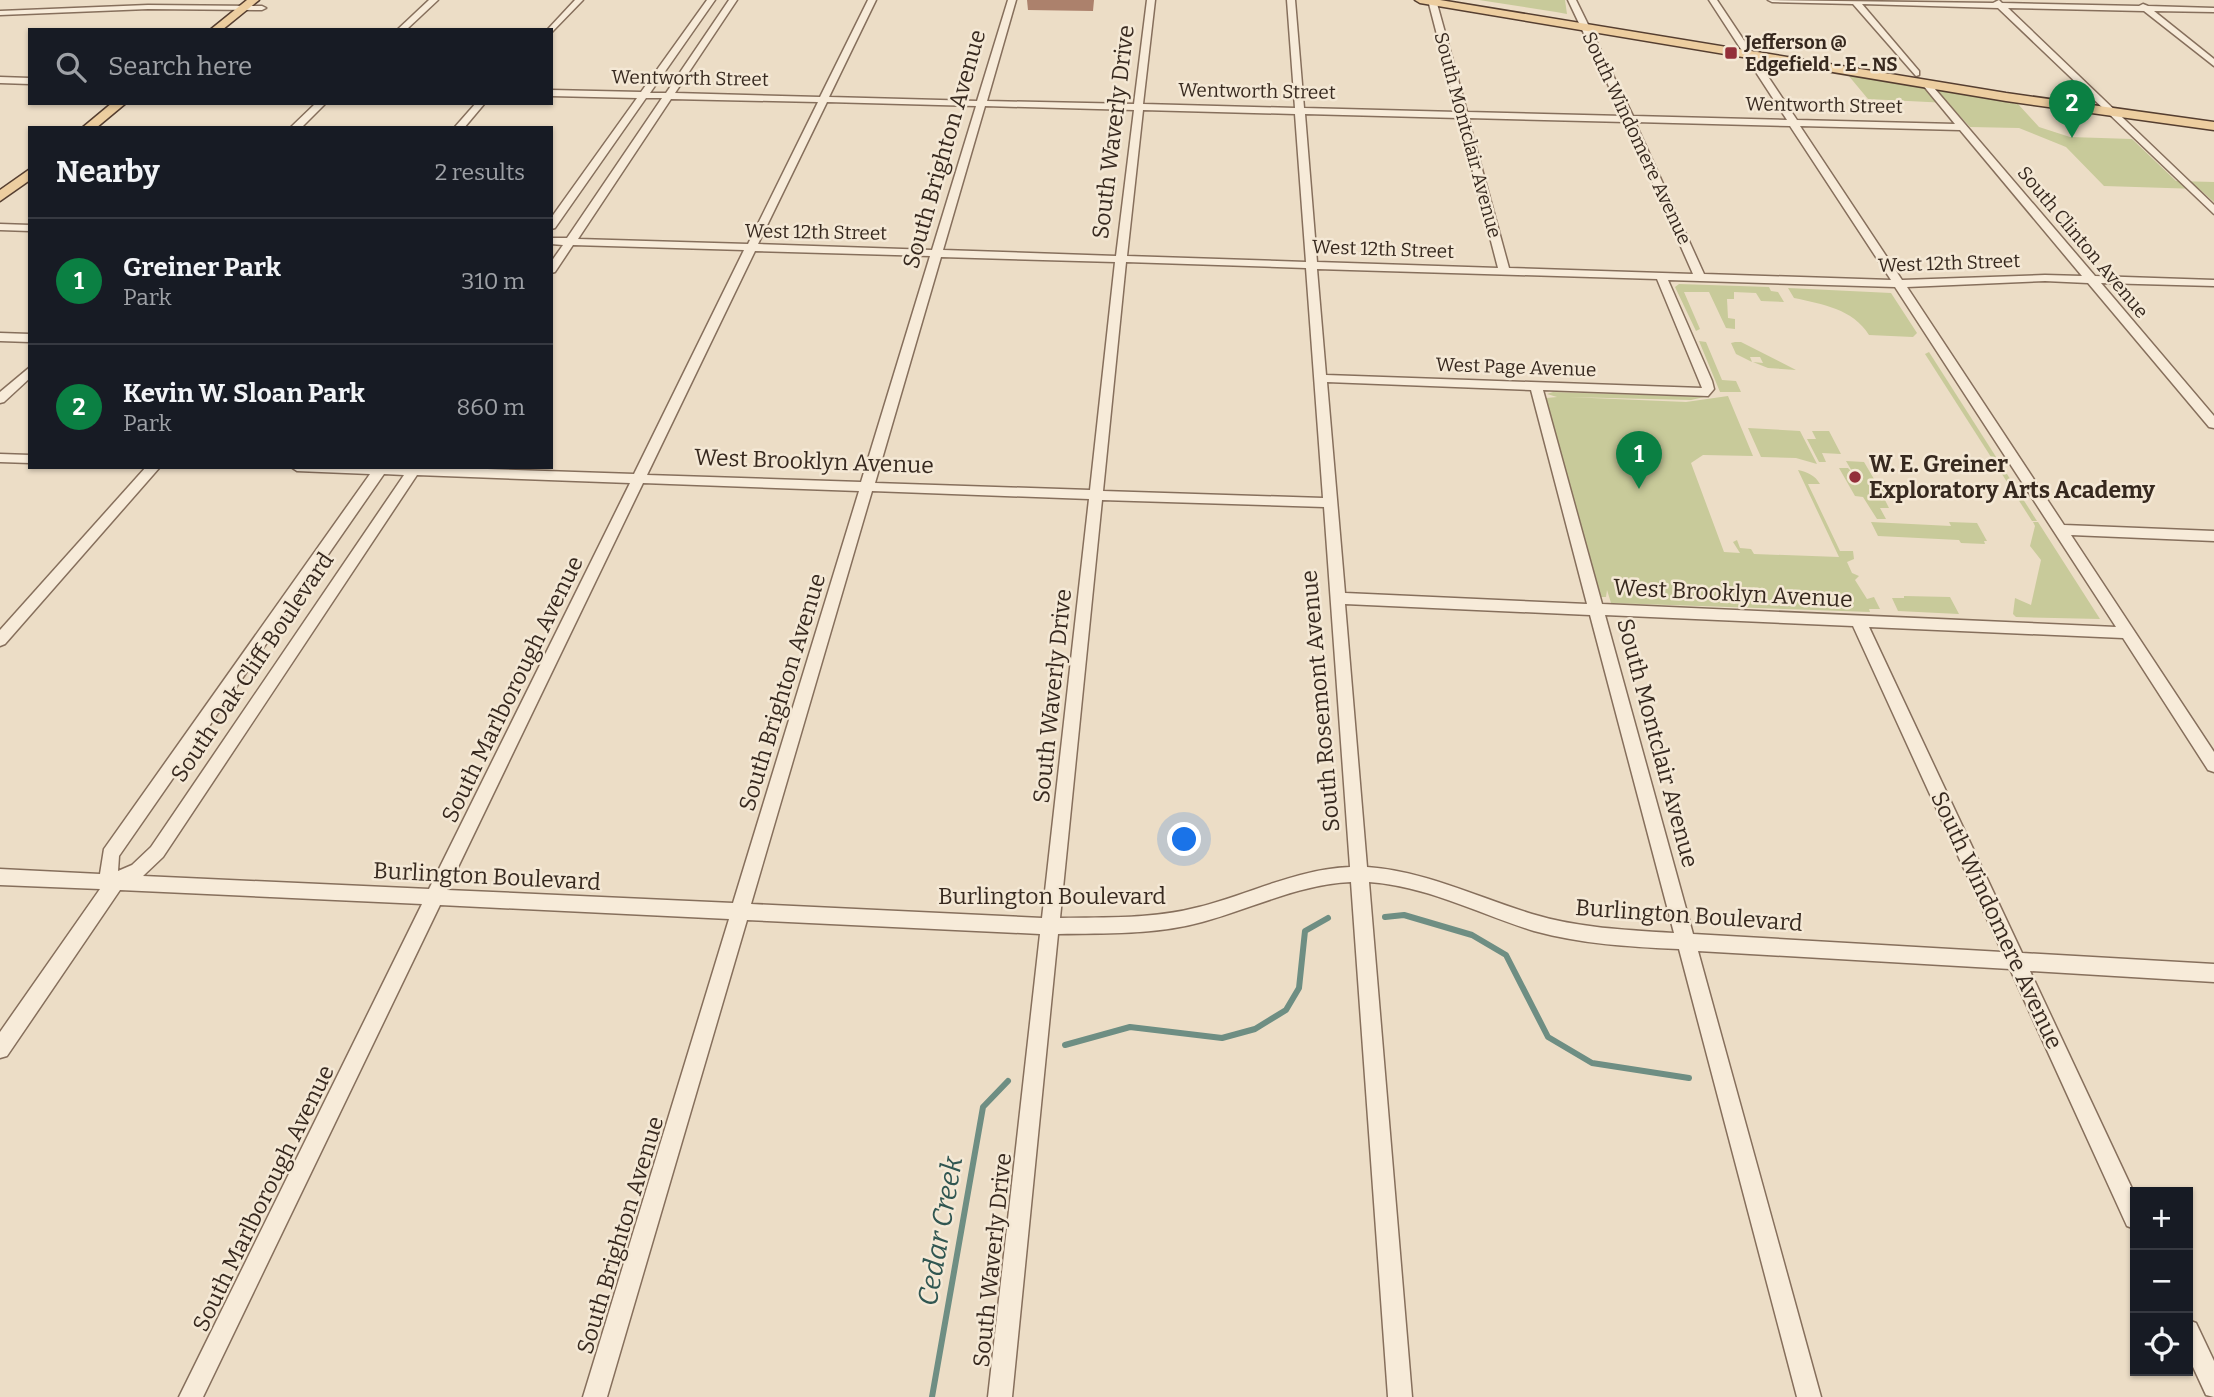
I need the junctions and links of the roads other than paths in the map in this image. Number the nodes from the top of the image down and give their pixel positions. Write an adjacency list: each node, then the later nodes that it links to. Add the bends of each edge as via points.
1 (35, 0): 21 (street)
2 (434, 0): 27 (street)
3 (579, 0): 28 (street)
4 (711, 0): 37 (street)
5 (733, 0): 38 (street)
6 (872, 0): 39 (street, South Marlborough Avenue)
7 (1012, 0): 40 (street, South Brighton Avenue)
8 (1151, 0): 44 (street, South Waverly Drive)
9 (1290, 0): 46 (street, South Rosemont Avenue)
10 (1460, 0): 24 (main road)
11 (1572, 0): 24 (street, South Windomere Avenue)
12 (1713, 0): 29 (street)
13 (1772, 0): 16 (street)
14 (2136, 0): 19 (street)
15 (1428, 1): 24 (main road); 48 (street, South Montclair Avenue)
16 (1855, 1): 17 (street); 32 (street)
17 (1998, 2): 19 (street); 41 (street)
18 (258, 4): 21 (street); 25 (main road); 26 (main road)
19 (2145, 8): 20 (street); 30 (street)
20 (2214, 10)
21 (15, 12): 22 (street); 23 (street)
22 (0, 13)
23 (0, 22)
24 (1583, 23): 29 (main road); 49 (street, South Windomere Avenue)
25 (218, 28)
26 (235, 28)
27 (403, 28)
28 (553, 29)
29 (1746, 49): 31 (main road); 32 (main road); 51 (street)
30 (2214, 63)
31 (1846, 70): 32 (main road, via 1918,78); 35 (main road)
32 (1916, 73): 41 (main road)
33 (0, 80): 34 (street)
34 (28, 81)
35 (1926, 84): 47 (main road); 57 (street, South Clinton Avenue)
36 (553, 93): 37 (street, Wentworth Street)
37 (645, 95): 38 (street, Wentworth Street); 63 (street)
38 (667, 95): 39 (street, Wentworth Street); 67 (street)
39 (824, 99): 40 (street, Wentworth Street); 68 (street, South Marlborough Avenue)
40 (981, 102): 44 (street, Wentworth Street); 69 (street, South Brighton Avenue)
41 (2102, 104): 47 (street); 50 (main road)
42 (320, 105): 54 (street)
43 (479, 105): 55 (street)
44 (1139, 106): 46 (street, Wentworth Street); 70 (street, South Waverly Drive)
45 (124, 107): 52 (main road); 53 (main road)
46 (1299, 110): 48 (street, Wentworth Street); 71 (street, South Rosemont Avenue)
47 (2114, 113): 56 (main road); 61 (street)
48 (1462, 114): 49 (street, Wentworth Street); 73 (street, South Montclair Avenue)
49 (1629, 118): 51 (street, Wentworth Street); 75 (street, South Windomere Avenue)
50 (2214, 118)
51 (1793, 122): 57 (street, Wentworth Street); 78 (street)
52 (91, 126)
53 (109, 126)
54 (297, 126)
55 (461, 126)
56 (2214, 126)
57 (1962, 127): 76 (street, South Clinton Avenue)
58 (28, 175): 60 (main road)
59 (28, 191): 62 (main road)
60 (0, 197)
61 (2214, 211)
62 (0, 213)
63 (553, 223)
64 (0, 227): 65 (street)
65 (28, 228)
66 (553, 241): 67 (street, West 12th Street)
67 (570, 242): 68 (street, West 12th Street); 72 (street)
68 (752, 248): 69 (street, West 12th Street); 92 (street, South Marlborough Avenue)
69 (938, 252): 70 (street, West 12th Street); 93 (street, South Brighton Avenue)
70 (1121, 257): 71 (street, West 12th Street); 94 (street, South Waverly Drive)
71 (1312, 264): 73 (street, West 12th Street); 82 (street, South Rosemont Avenue)
72 (553, 267)
73 (1504, 271): 74 (street, West 12th Street)
74 (1661, 276): 75 (street, West 12th Street); 84 (street, South Windomere Avenue)
75 (1700, 277): 78 (street, West 12th Street)
76 (2092, 278): 77 (street, West 12th Street); 78 (street, West 12th Street); 86 (street, South Clinton Avenue)
77 (2214, 282)
78 (1900, 284): 96 (street)
79 (0, 337): 80 (street)
80 (28, 338)
81 (28, 373): 85 (street)
82 (1320, 377): 83 (street, West Page Avenue); 95 (street, South Rosemont Avenue)
83 (1535, 386): 84 (street, West Page Avenue, via 1692,393); 99 (street, South Montclair Avenue)
84 (1708, 389)
85 (0, 399)
86 (2214, 424)
87 (0, 458): 88 (street)
88 (28, 459)
89 (152, 469): 102 (street)
90 (380, 469): 106 (street, South Oak Cliff Boulevard, via 110,854 108,872)
91 (415, 469): 92 (street, West Brooklyn Avenue); 106 (street, South Oak Cliff Boulevard, via 157,852 138,870)
92 (639, 479): 93 (street, West Brooklyn Avenue); 107 (street, South Marlborough Avenue)
93 (867, 486): 94 (street, West Brooklyn Avenue); 108 (street, South Brighton Avenue)
94 (1097, 494): 95 (street, West Brooklyn Avenue); 109 (street, South Waverly Drive)
95 (1329, 503): 98 (street, South Rosemont Avenue)
96 (2062, 530): 97 (street); 101 (street)
97 (2214, 536)
98 (1336, 598): 99 (street, West Brooklyn Avenue); 104 (street, South Rosemont Avenue)
99 (1594, 608): 100 (street, West Brooklyn Avenue); 110 (street, South Montclair Avenue)
100 (1858, 622): 101 (street, West Brooklyn Avenue); 111 (street, South Windomere Avenue)
101 (2128, 633): 103 (street)
102 (0, 640)
103 (2214, 765)
104 (1359, 874): 109 (street, Burlington Boulevard, via 1294,884 1177,920); 110 (street, Burlington Boulevard, via 1422,884 1563,930); 120 (street, South Rosemont Avenue)
105 (0, 877): 106 (street, Burlington Boulevard)
106 (116, 881): 107 (street, Burlington Boulevard); 113 (street, South Oak Cliff Boulevard)
107 (435, 898): 108 (street, Burlington Boulevard); 117 (street, South Marlborough Avenue)
108 (740, 912): 109 (street, Burlington Boulevard); 118 (street, South Brighton Avenue)
109 (1050, 926): 119 (street, South Waverly Drive)
110 (1686, 942): 111 (street, Burlington Boulevard); 121 (street, South Montclair Avenue)
111 (2017, 962): 112 (street, Burlington Boulevard); 114 (street, South Windomere Avenue)
112 (2214, 973)
113 (0, 1049)
114 (2130, 1207)
115 (2193, 1342): 116 (street)
116 (2214, 1387)
117 (191, 1397)
118 (595, 1397)
119 (1000, 1397)
120 (1401, 1397)
121 (1809, 1397)

